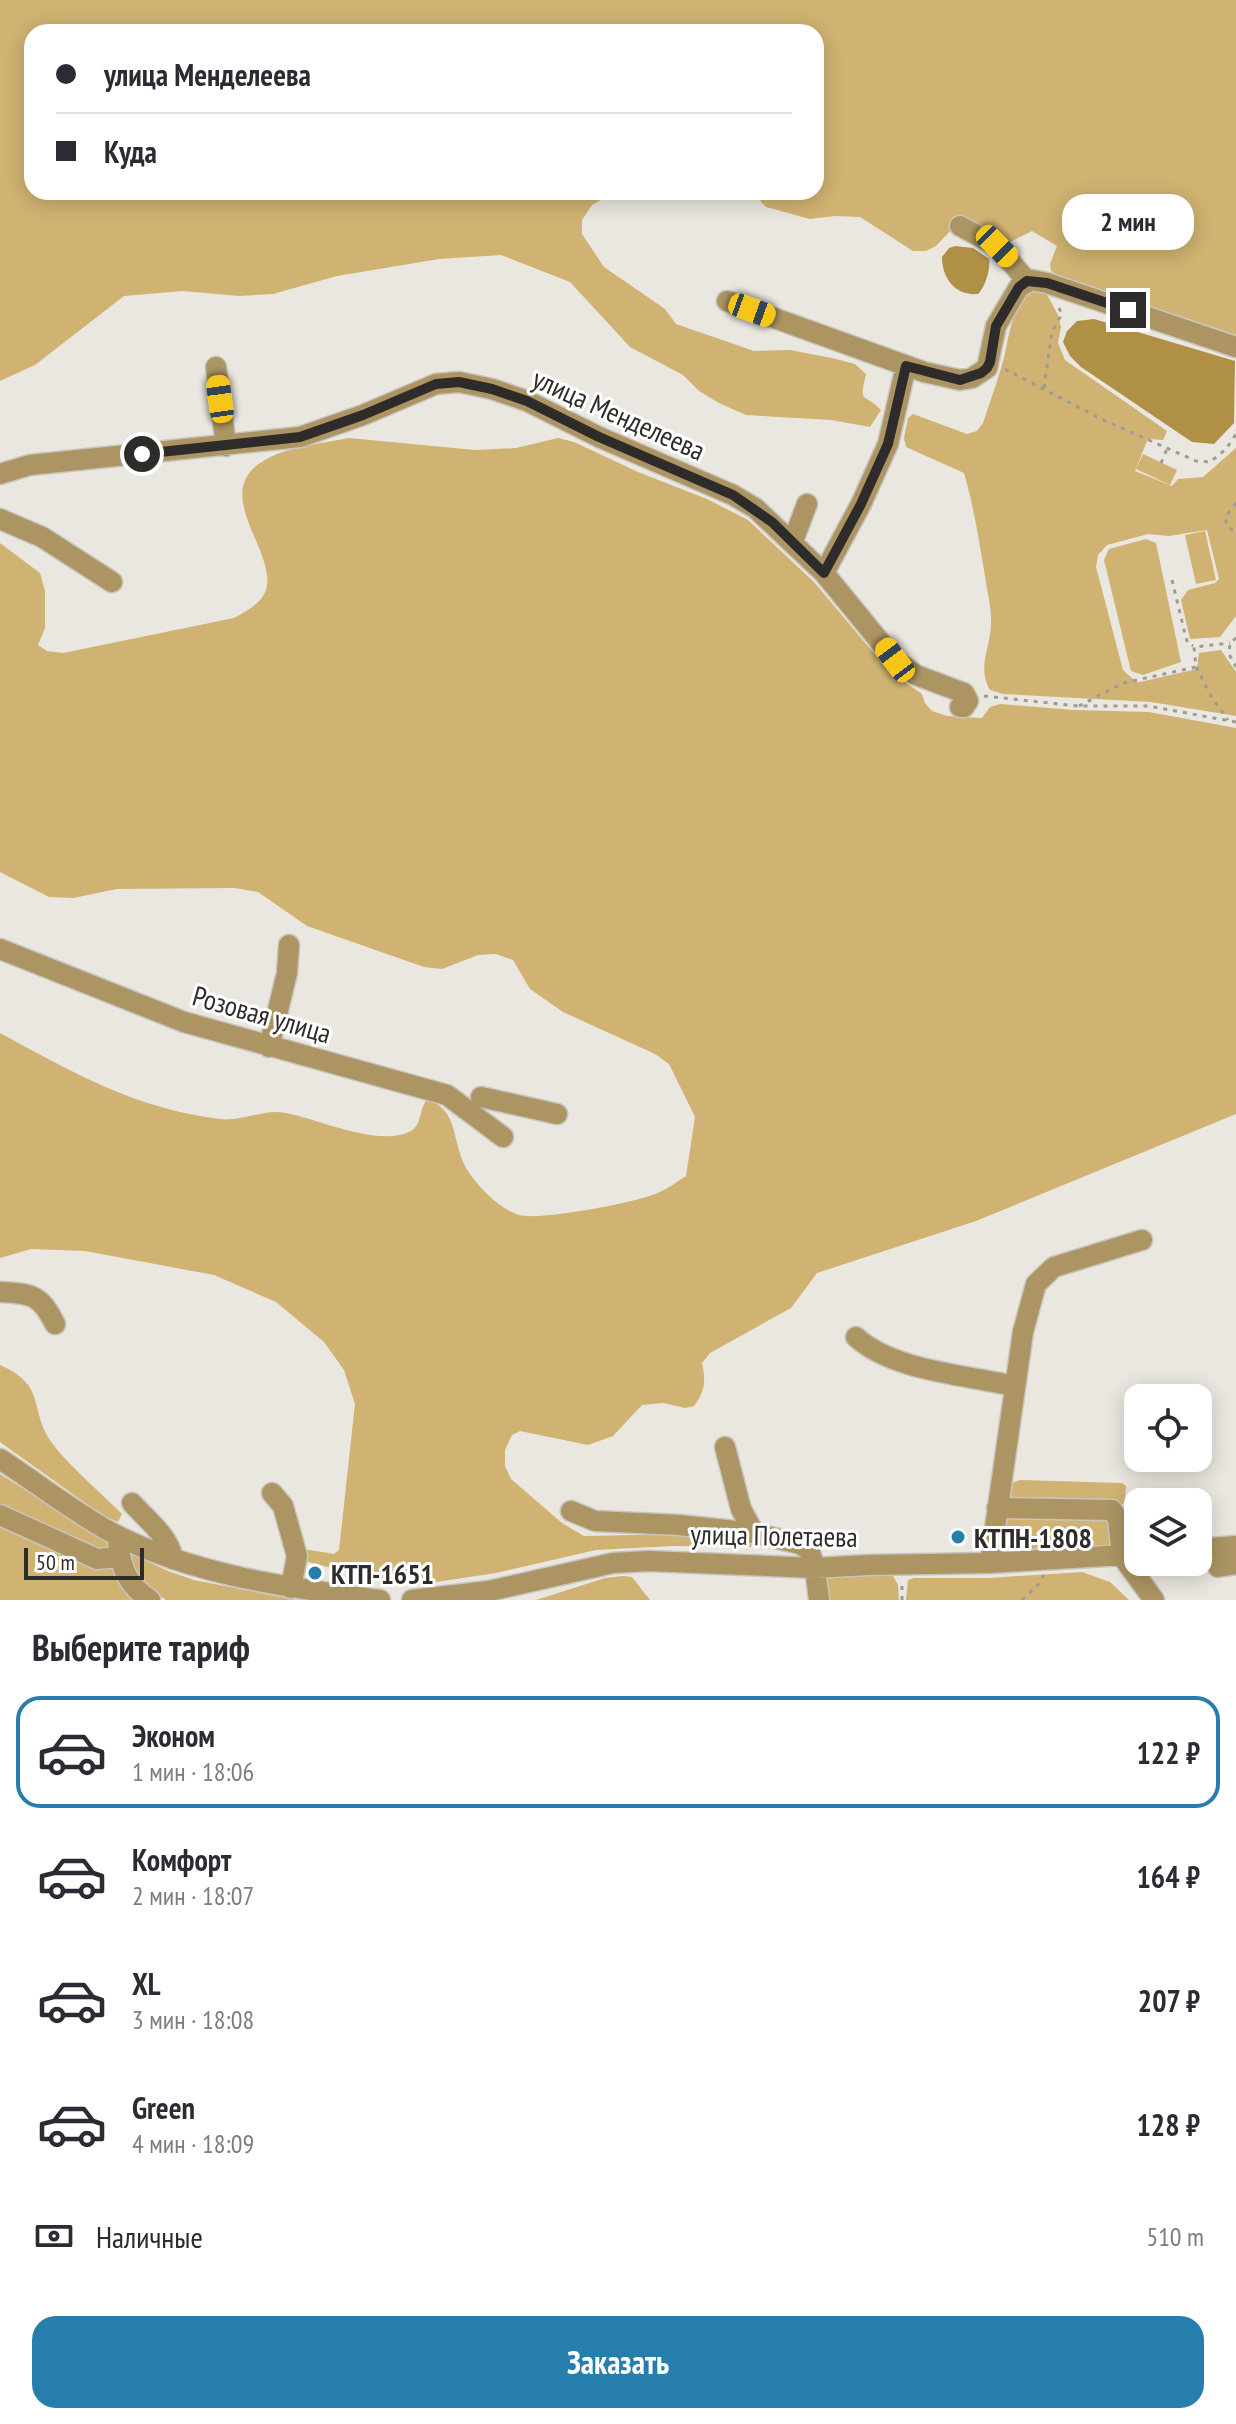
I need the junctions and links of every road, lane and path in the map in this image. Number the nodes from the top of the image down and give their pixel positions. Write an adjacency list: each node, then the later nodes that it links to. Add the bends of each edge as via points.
1 (960, 226): 2 (street, via 997,246)
2 (1027, 281): 5 (street, via 1047,283); 6 (street, via 996,326)
3 (727, 301): 7 (street)
4 (1062, 314): 9 (path, via 1052,331)
5 (1236, 347)
6 (990, 362): 7 (street, via 981,373 960,380); 9 (path)
7 (906, 366): 20 (street, via 888,444)
8 (216, 367): 11 (street)
9 (1044, 389): 12 (path)
10 (1236, 434): 12 (path, via 1210,462)
11 (226, 446): 14 (street, улица Менделеева, via 30,465); 19 (street, улица Менделеева, via 300,437 436,384 459,382 527,401 733,495)
12 (1167, 449): 13 (path)
13 (1161, 463)
14 (0, 474)
15 (1236, 503): 18 (path, via 1226,516)
16 (807, 504): 19 (street)
17 (0, 519): 22 (street, via 42,537)
18 (1236, 534)
19 (793, 541): 20 (street, улица Менделеева)
20 (824, 573): 28 (street, улица Менделеева, via 895,660)
21 (1172, 580): 25 (path, via 1186,638)
22 (112, 582)
23 (1236, 638): 24 (path)
24 (1230, 643): 25 (path); 27 (path)
25 (1194, 647): 26 (path)
26 (1196, 667): 29 (path, via 1123,683); 30 (path)
27 (1236, 667)
28 (962, 700): 29 (path)
29 (1078, 706): 30 (path, via 1148,706)
30 (1228, 720): 31 (path)
31 (1236, 722)
32 (289, 945): 34 (street)
33 (0, 949): 34 (street, Розовая улица, via 184,1022)
34 (269, 1047): 36 (street, Розовая улица)
35 (524, 1091): 37 (street)
36 (447, 1095): 37 (street); 39 (street, Розовая улица)
37 (481, 1097): 38 (street)
38 (557, 1114)
39 (503, 1137)
40 (1142, 1240): 44 (street, via 1054,1267 1036,1284)
41 (0, 1292): 42 (street, via 41,1300)
42 (55, 1324)
43 (856, 1337): 44 (street, via 900,1362)
44 (1014, 1386): 47 (street)
45 (725, 1447): 55 (street, via 741,1509)
46 (0, 1459): 56 (street)
47 (1002, 1471): 50 (street); 51 (street)
48 (272, 1493): 67 (street, via 283,1506 297,1556)
49 (132, 1503): 61 (street, via 164,1537)
50 (997, 1508): 51 (street); 63 (street)
51 (1025, 1508): 54 (street, via 1112,1510)
52 (571, 1511): 55 (street, via 595,1521)
53 (0, 1515): 60 (street, via 97,1559)
54 (1124, 1518)
55 (754, 1533): 64 (street, via 800,1544 809,1550)
56 (117, 1535): 60 (street); 61 (street)
57 (1236, 1546): 58 (street)
58 (1212, 1548)
59 (1124, 1555): 62 (street, улица Полетаева)
60 (119, 1557): 69 (street, via 130,1583)
61 (173, 1559): 67 (street)
62 (1044, 1560): 63 (street, улица Полетаева); 73 (path, via 1042,1581)
63 (990, 1563): 64 (street, улица Полетаева)
64 (815, 1568): 68 (street); 71 (street, улица Полетаева, via 613,1563 489,1591)
65 (1141, 1576): 74 (street)
66 (902, 1577): 72 (path)
67 (291, 1588): 70 (street)
68 (820, 1599)
69 (150, 1600)
70 (380, 1600)
71 (412, 1600)
72 (902, 1600)
73 (1022, 1600)
74 (1154, 1600)

